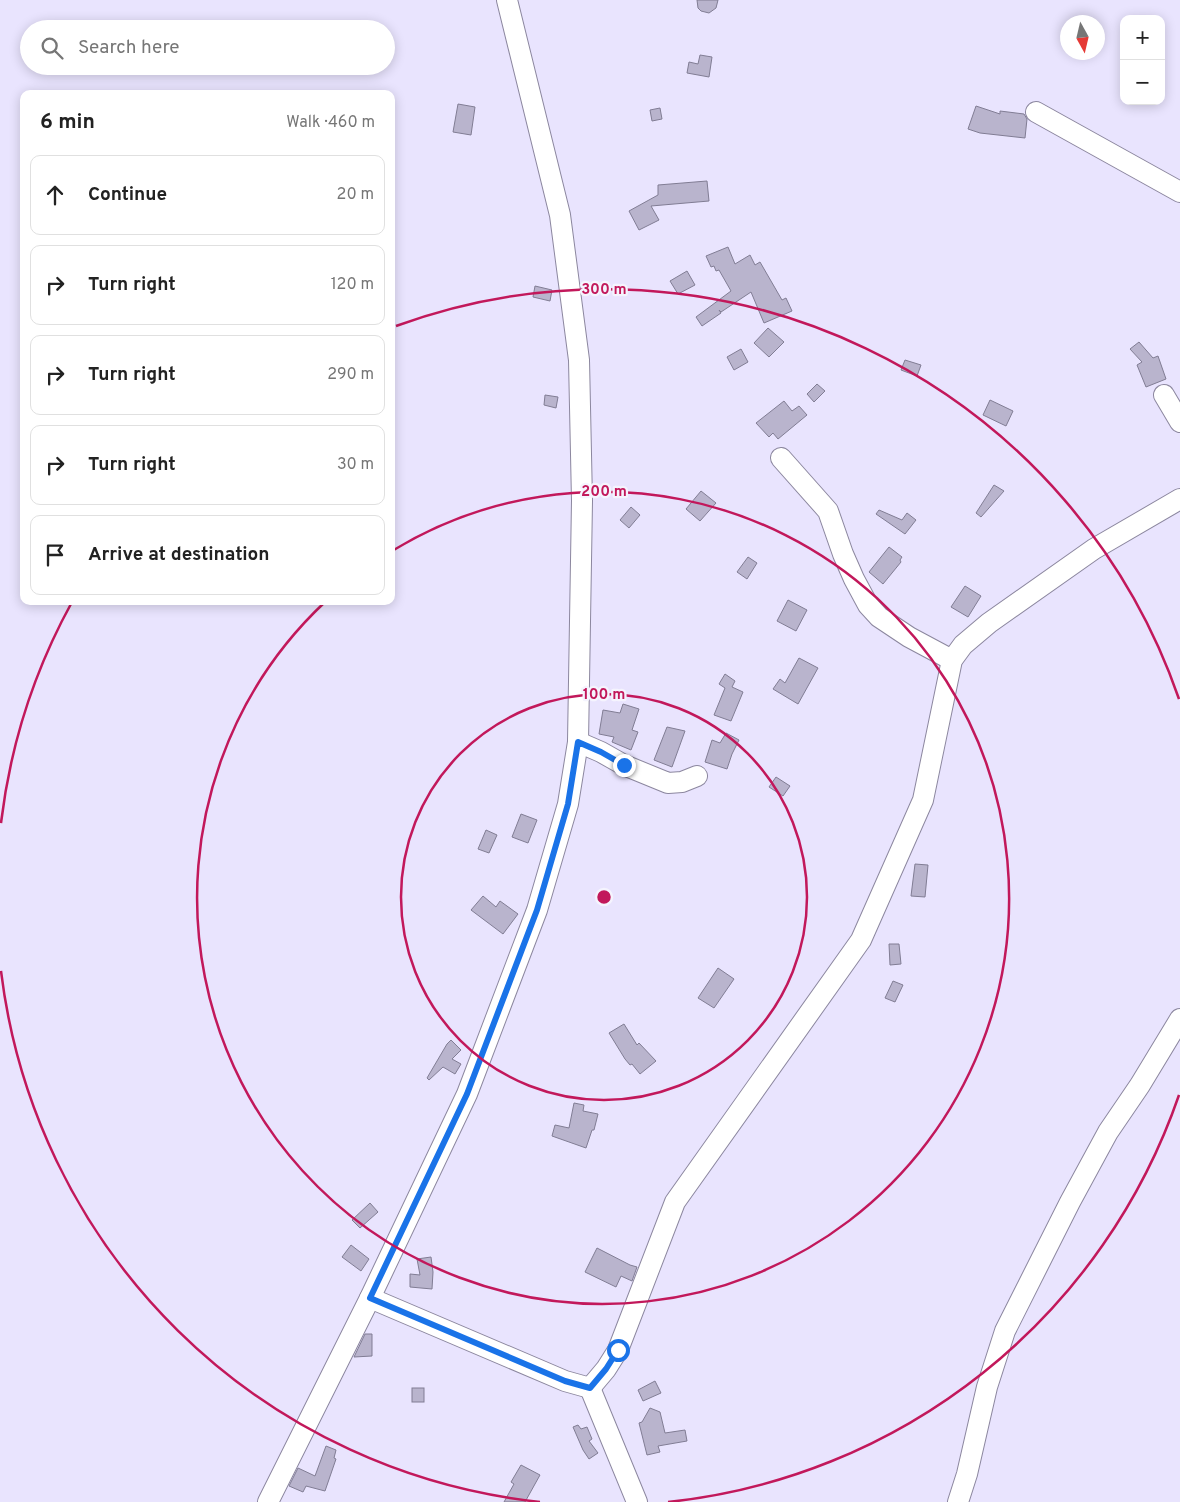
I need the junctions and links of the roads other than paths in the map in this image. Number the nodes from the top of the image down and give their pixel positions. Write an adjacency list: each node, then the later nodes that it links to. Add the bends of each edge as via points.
1 (507, 0): 9 (street, via 560,215 578,360 582,501)
2 (1036, 112): 3 (street)
3 (1180, 192)
4 (1164, 395): 5 (street)
5 (1180, 422)
6 (781, 458): 8 (street, via 828,511 854,579 878,617)
7 (1180, 499): 8 (street, via 1094,549 990,623)
8 (952, 660): 13 (street, via 923,800 861,940 675,1202 618,1350)
9 (578, 742): 10 (street, via 668,783); 12 (street, via 568,804 537,910 467,1094)
10 (697, 776)
11 (1180, 1019): 16 (street, via 1108,1132 1005,1331 987,1386)
12 (370, 1298): 13 (street, via 565,1381); 14 (street)
13 (590, 1388): 15 (street)
14 (268, 1502)
15 (636, 1502)
16 (958, 1502)

